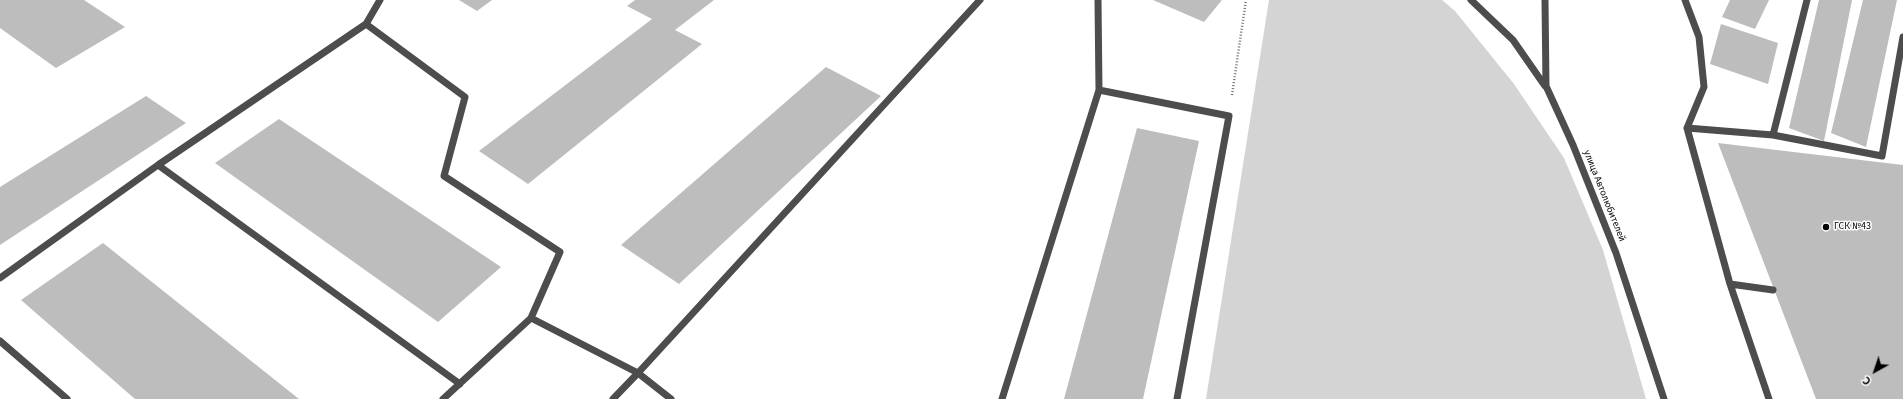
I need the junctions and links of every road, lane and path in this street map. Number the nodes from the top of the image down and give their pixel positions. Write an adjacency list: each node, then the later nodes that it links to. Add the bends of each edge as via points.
1 (380, 0): 9 (street)
2 (980, 0): 22 (street)
3 (1098, 0): 12 (street)
4 (1246, 0): 13 (path)
5 (1471, 0): 11 (street, via 1513,40)
6 (1545, 0): 11 (street, улица Автолюбителей)
7 (1685, 0): 14 (street, via 1699,37 1704,87)
8 (1807, 0): 15 (street)
9 (366, 24): 16 (street); 20 (street, via 465,97 444,176 560,252)
10 (1903, 37): 15 (street, via 1882,156)
11 (1546, 86): 30 (street, улица Автолюбителей, via 1573,145 1616,253)
12 (1099, 90): 13 (street); 28 (street)
13 (1229, 116): 29 (street)
14 (1686, 128): 15 (street); 18 (street)
15 (1773, 135)
16 (158, 165): 17 (street); 23 (street)
17 (0, 278)
18 (1730, 284): 19 (street); 31 (street)
19 (1773, 290)
20 (531, 318): 22 (street); 23 (street)
21 (0, 341): 24 (street)
22 (638, 373): 26 (street); 27 (street)
23 (460, 384): 25 (street)
24 (67, 399)
25 (444, 399)
26 (613, 399)
27 (671, 399)
28 (1002, 399)
29 (1177, 399)
30 (1664, 399)
31 (1769, 399)

